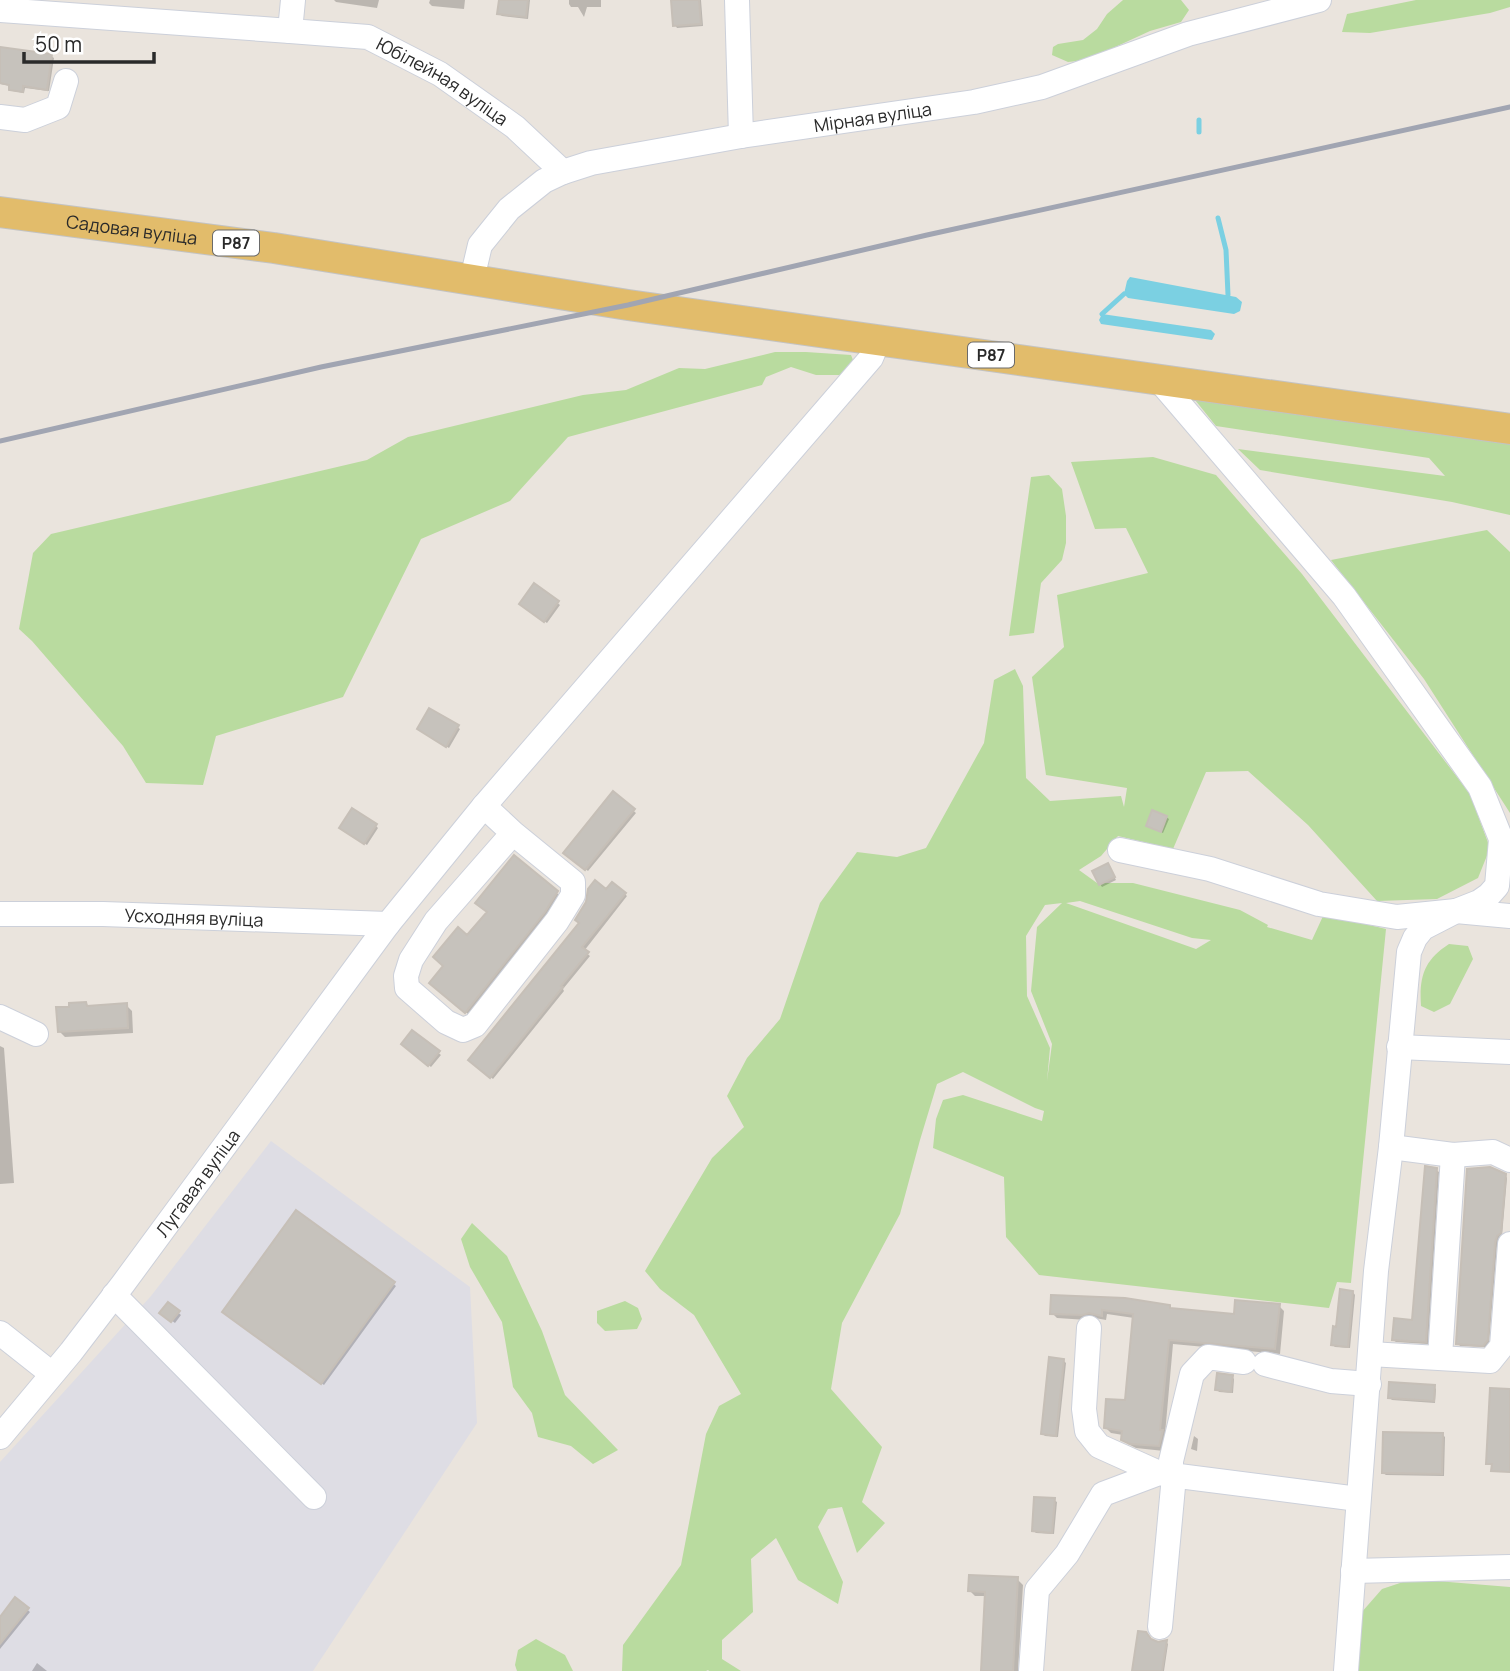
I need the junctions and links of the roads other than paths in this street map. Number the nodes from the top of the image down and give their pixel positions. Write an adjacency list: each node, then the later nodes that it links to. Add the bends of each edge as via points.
1 (293, 0): 5 (street)
2 (737, 0): 8 (street)
3 (1319, 0): 8 (street, Мірная вуліца, via 1188,34 1042,87 974,102)
4 (0, 10): 5 (street, Юбілейная вуліца)
5 (290, 31): 9 (street, Юбілейная вуліца, via 368,37 440,74 515,127)
6 (66, 81): 7 (street, via 58,107 25,120)
7 (0, 117)
8 (741, 136): 9 (street, Мірная вуліца)
9 (564, 172): 11 (street, Мірная вуліца, via 544,181 509,209 480,245)
10 (0, 212): 11 (main road, Садовая вуліца / Р87)
11 (472, 279): 12 (main road, Р87)
12 (879, 339): 13 (main road, Р87); 15 (street, Лугавая вуліца, via 871,358)
13 (1158, 379): 14 (main road, Р87); 18 (street, via 1344,597 1480,787 1502,839)
14 (1510, 429)
15 (484, 806): 16 (street); 22 (street, Лугавая вуліца)
16 (513, 833): 16 (street, via 573,882 573,895 558,921 475,1025 463,1030 446,1022 407,988 406,976 436,921)
17 (1121, 849): 19 (street, via 1210,869 1320,904 1397,917)
18 (1503, 896): 19 (street, via 1489,895)
19 (1456, 911): 21 (street); 25 (street, via 1423,928 1409,952)
20 (0, 914): 22 (street, Усходняя вуліца)
21 (1510, 916)
22 (388, 924): 31 (street, Лугавая вуліца)
23 (0, 1017): 24 (street)
24 (36, 1034)
25 (1399, 1047): 26 (street); 27 (street)
26 (1510, 1052)
27 (1391, 1147): 28 (street); 34 (street)
28 (1453, 1156): 29 (street, via 1493,1152); 35 (street)
29 (1510, 1160)
30 (1510, 1244): 35 (street, via 1502,1346 1490,1361)
31 (114, 1295): 36 (street, Лугавая вуліца); 40 (street)
32 (1089, 1328): 39 (street, via 1087,1431 1099,1446)
33 (0, 1333): 36 (street)
34 (1370, 1354): 35 (street); 37 (street)
35 (1440, 1357)
36 (52, 1374): 38 (street, Лугавая вуліца)
37 (1369, 1384): 39 (street, via 1208,1357 1192,1374); 41 (street)
38 (0, 1437)
39 (1168, 1475): 41 (street); 44 (street); 45 (street, via 1103,1494 1067,1554 1037,1590)
40 (314, 1497)
41 (1358, 1499): 43 (street)
42 (1510, 1567): 43 (street)
43 (1353, 1571): 46 (street)
44 (1160, 1627)
45 (1031, 1671)
46 (1346, 1671)

